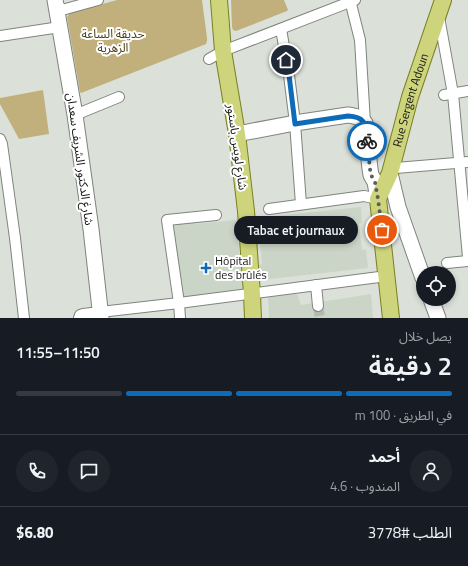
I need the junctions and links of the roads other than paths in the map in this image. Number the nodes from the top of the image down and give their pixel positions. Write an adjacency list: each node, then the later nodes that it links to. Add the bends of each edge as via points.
1 (98, 0): 4 (street, via 62,10)
2 (219, 0): 9 (main road, شارع لويس باستور)
3 (352, 1): 7 (street); 15 (street, via 360,40)
4 (55, 2): 6 (main road, شارغ الدكتور الشريف سعدان)
5 (441, 7): 11 (street); 18 (main road, Rue Sergent Adoun, via 410,97)
6 (60, 27): 8 (street); 13 (main road, شارغ الدكتور الشريف سعدان)
7 (280, 29): 9 (street); 14 (street)
8 (0, 36)
9 (216, 55): 16 (main road, شارع لويس باستور)
10 (468, 91): 11 (street)
11 (449, 94): 19 (street)
12 (119, 97): 13 (street)
13 (75, 115): 35 (main road, شارغ الدكتور الشريف سعدان)
14 (295, 124): 15 (main road, via 348,116 361,118); 16 (main road); 22 (street)
15 (365, 124): 21 (main road, via 371,175)
16 (237, 134): 31 (main road, شارع لويس باستور)
17 (1, 142): 38 (street)
18 (395, 153): 19 (street, via 396,168); 20 (main road, Rue Sergent Adoun)
19 (464, 163): 25 (street)
20 (390, 173): 21 (main road, Rue Sergent Adoun); 28 (main road, via 398,207)
21 (378, 199): 22 (street, via 364,196); 29 (main road)
22 (301, 204): 23 (street)
23 (269, 209)
24 (216, 216): 32 (street, via 167,220)
25 (468, 257)
26 (468, 261): 27 (street)
27 (447, 263)
28 (419, 266)
29 (387, 276): 30 (street); 40 (main road)
30 (316, 285): 31 (street); 33 (street)
31 (252, 294): 32 (street); 37 (main road, شارع لويس باستور)
32 (180, 304): 35 (street); 39 (street)
33 (318, 306)
34 (434, 306): 41 (main road)
35 (101, 315): 36 (street)
36 (81, 316)
37 (252, 316)
38 (24, 318)
39 (180, 318)
40 (391, 318)
41 (438, 318)

